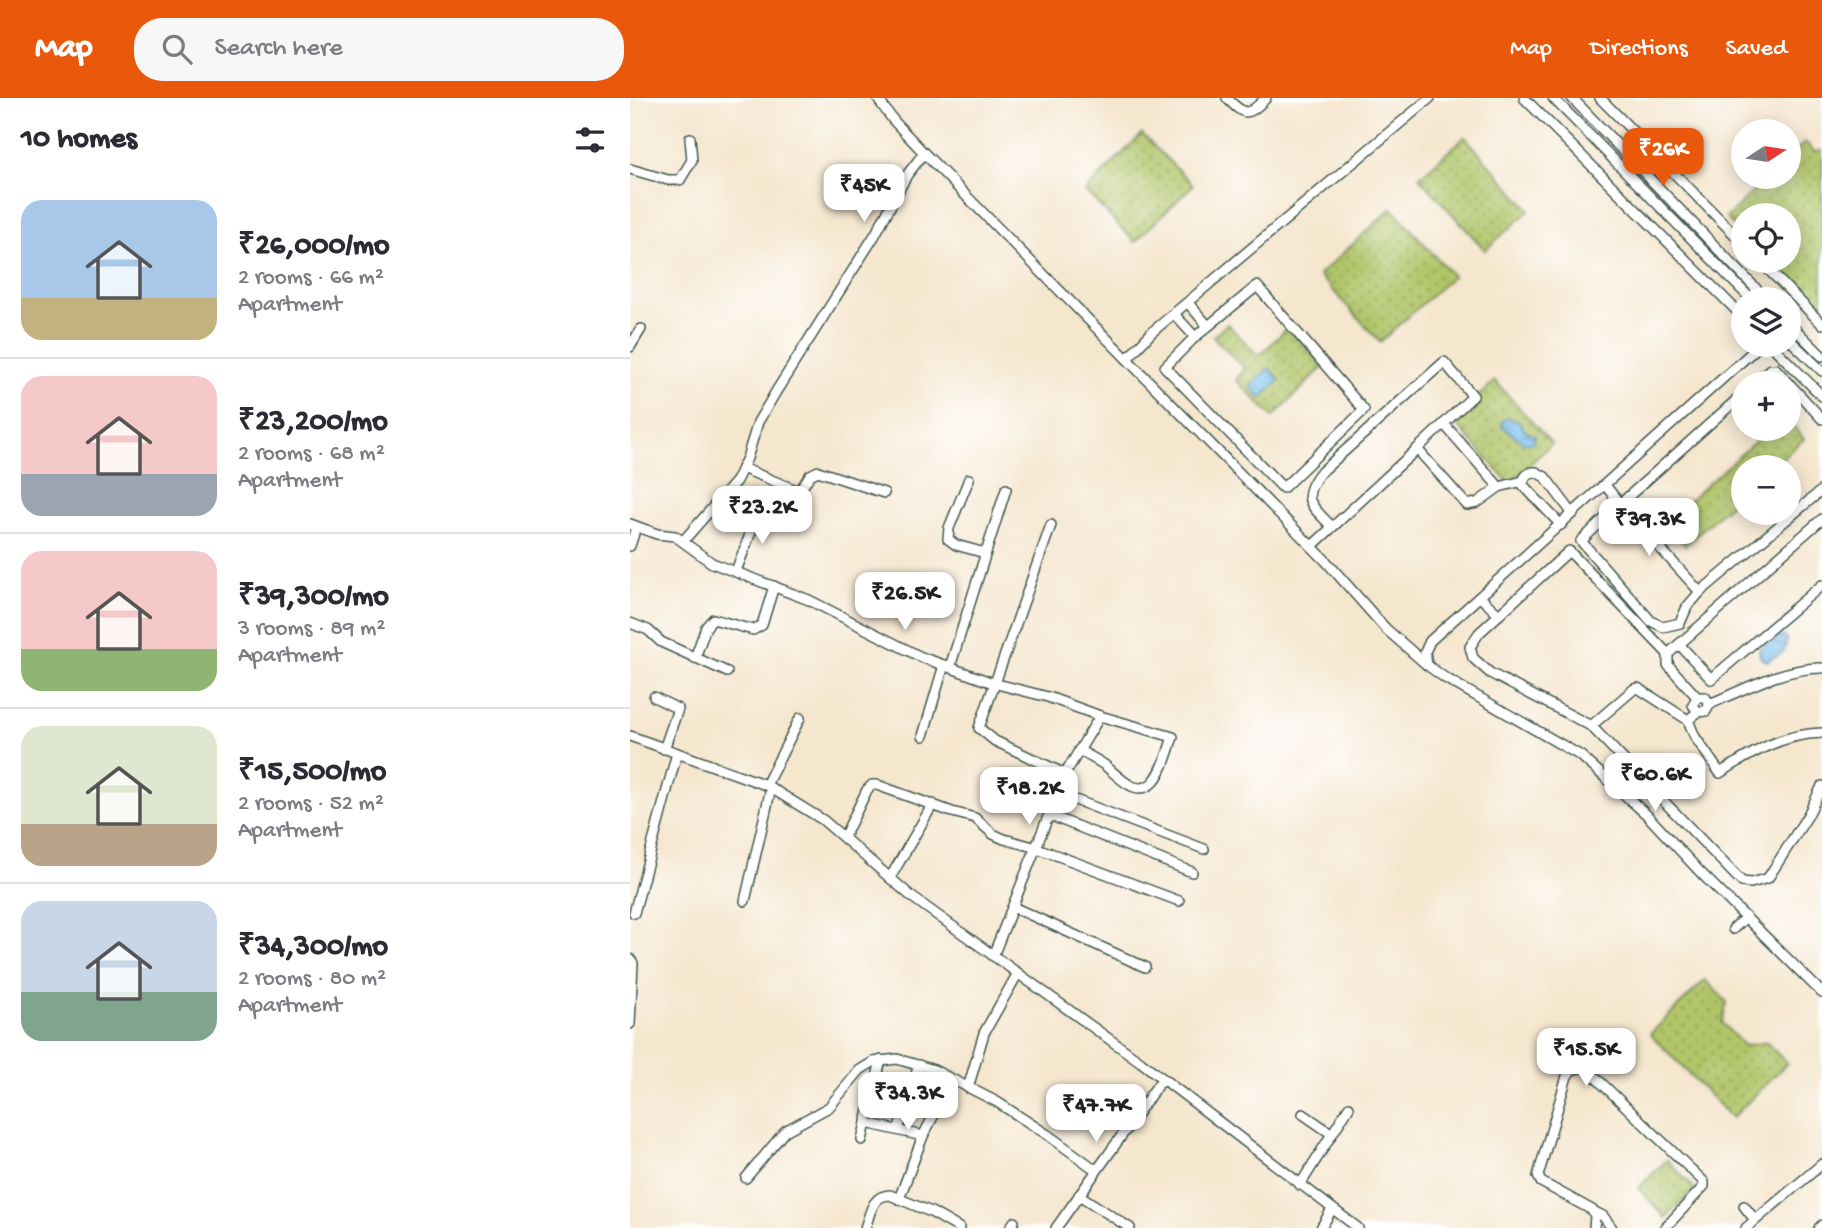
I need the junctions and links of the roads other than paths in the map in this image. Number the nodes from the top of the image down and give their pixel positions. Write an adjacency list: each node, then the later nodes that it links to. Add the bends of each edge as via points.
1 (877, 98): 10 (street)
2 (1227, 98): 3 (street, via 1247,112)
3 (1266, 98)
4 (1430, 98): 16 (street)
5 (1524, 98): 17 (street)
6 (1553, 98): 14 (street)
7 (1572, 98): 15 (street)
8 (1600, 98): 12 (street)
9 (690, 138): 11 (street, via 692,160 680,180)
10 (924, 153): 29 (street); 37 (street, via 758,422)
11 (630, 169)
12 (1731, 231)
13 (1772, 273): 19 (street)
14 (1739, 287)
15 (1754, 287)
16 (1188, 303): 18 (street); 20 (street)
17 (1731, 305)
18 (1174, 314): 23 (street); 29 (street)
19 (1822, 324)
20 (1208, 326): 23 (street); 23 (street, via 1257,286 1364,410 1283,488 1165,367)
21 (641, 329): 24 (street)
22 (1801, 335): 26 (street)
23 (1195, 337)
24 (630, 347)
25 (1801, 351): 30 (street)
26 (1822, 356)
27 (1747, 357): 40 (street)
28 (1783, 357): 32 (street)
29 (1127, 359): 55 (street)
30 (1822, 371)
31 (1801, 396): 34 (street)
32 (1822, 396)
33 (1731, 405): 45 (street)
34 (1822, 418)
35 (1444, 424): 36 (street); 41 (street); 52 (street, via 1473,396 1444,362 1319,474 1308,500)
36 (1417, 449): 41 (street, via 1467,505); 52 (street)
37 (743, 468): 44 (street, via 796,489 818,471); 53 (street)
38 (969, 479): 56 (street, via 948,539)
39 (1523, 481): 41 (street); 47 (street, via 1533,471 1540,473); 50 (street, via 1526,490)
40 (1605, 485): 45 (street); 47 (street)
41 (1499, 487)
42 (1006, 489): 56 (street)
43 (1822, 490): 60 (street)
44 (884, 493)
45 (1620, 503): 60 (street); 60 (street, via 1581,541 1651,621 1663,627 1680,622)
46 (759, 511): 57 (street)
47 (1573, 514): 50 (street)
48 (1822, 519): 64 (street)
49 (1051, 525): 71 (street)
50 (1561, 525): 61 (street)
51 (633, 526): 53 (street); 54 (street)
52 (1332, 527): 55 (street)
53 (684, 540): 57 (street, via 712,562)
54 (630, 545)
55 (1312, 546): 67 (street, via 1386,629)
56 (985, 553): 68 (street)
57 (736, 571): 59 (street)
58 (1822, 585): 64 (street, via 1711,679)
59 (774, 586): 66 (street, via 759,628 713,620 706,626); 68 (street)
60 (1700, 592)
61 (1480, 597): 62 (street); 67 (street, via 1430,641 1425,652)
62 (1499, 615): 65 (street, via 1569,551); 79 (street, via 1470,647 1473,658 1490,673)
63 (630, 623): 66 (street)
64 (1679, 644): 65 (street)
65 (1668, 654): 73 (street, via 1668,664)
66 (695, 658): 70 (street)
67 (1427, 665): 101 (street, via 1581,756 1646,814)
68 (947, 666): 71 (street); 82 (street)
69 (1822, 668): 74 (street, via 1773,678)
70 (727, 672)
71 (993, 683): 76 (street); 86 (street, via 981,731)
72 (653, 697): 83 (street, via 678,709)
73 (1697, 697): 74 (street, via 1705,697); 75 (street, via 1693,705)
74 (1710, 704): 75 (street, via 1706,711)
75 (1698, 712): 78 (street)
76 (1100, 716): 84 (street); 84 (street, via 1173,737 1155,780 1147,787 1132,787)
77 (800, 718): 87 (street)
78 (1688, 720): 79 (street, via 1638,688); 80 (street, via 1720,773 1762,747 1806,733)
79 (1591, 726): 89 (street, via 1742,882 1768,878)
80 (1822, 733)
81 (630, 736): 83 (street)
82 (923, 736)
83 (664, 749): 85 (street)
84 (1079, 750): 86 (street)
85 (677, 753): 87 (street); 100 (street)
86 (1065, 774): 88 (street)
87 (769, 786): 92 (street); 97 (street)
88 (1057, 793): 91 (street); 94 (street)
89 (1821, 793)
90 (933, 804): 92 (street, via 872,785); 93 (street, via 975,818 1004,839); 96 (street)
91 (1049, 815): 93 (street); 95 (street)
92 (844, 837): 96 (street)
93 (1037, 848): 98 (street); 99 (street)
94 (1204, 849)
95 (1192, 872)
96 (890, 878): 103 (street)
97 (745, 901)
98 (1179, 901)
99 (1013, 907): 103 (street); 105 (street)
100 (634, 913)
101 (1746, 917): 102 (street); 107 (street)
102 (1733, 929)
103 (993, 956): 106 (street)
104 (630, 959): 108 (street)
105 (1145, 967)
106 (1018, 973): 111 (street); 113 (street, via 984,1033)
107 (1822, 993)
108 (630, 1024)
109 (881, 1060): 110 (street); 116 (street); 123 (street, via 860,1070 829,1107 785,1131)
110 (919, 1065): 112 (street); 117 (street)
111 (1162, 1079): 122 (street); 124 (street)
112 (952, 1080): 113 (street); 119 (street)
113 (968, 1088): 122 (street, via 997,1102)
114 (1349, 1107): 118 (street)
115 (1303, 1114): 118 (street)
116 (866, 1123): 117 (street); 120 (street)
117 (898, 1130): 119 (street)
118 (1332, 1134): 124 (street)
119 (923, 1136): 126 (street)
120 (862, 1140)
121 (1822, 1164): 130 (street)
122 (1096, 1170): 125 (street)
123 (746, 1178)
124 (1300, 1185): 128 (street)
125 (1079, 1195): 131 (street); 134 (street)
126 (899, 1199): 132 (street, via 878,1197); 133 (street)
127 (1744, 1206): 130 (street)
128 (1332, 1209): 135 (street); 136 (street)
129 (1592, 1210): 137 (street); 138 (street); 139 (street, via 1538,1176 1567,1076 1581,1067 1704,1182)
130 (1755, 1220): 140 (street)
131 (1058, 1227)
132 (865, 1228)
133 (959, 1228)
134 (1130, 1228)
135 (1321, 1228)
136 (1358, 1228)
137 (1594, 1228)
138 (1612, 1228)
139 (1665, 1228)
140 (1745, 1228)

